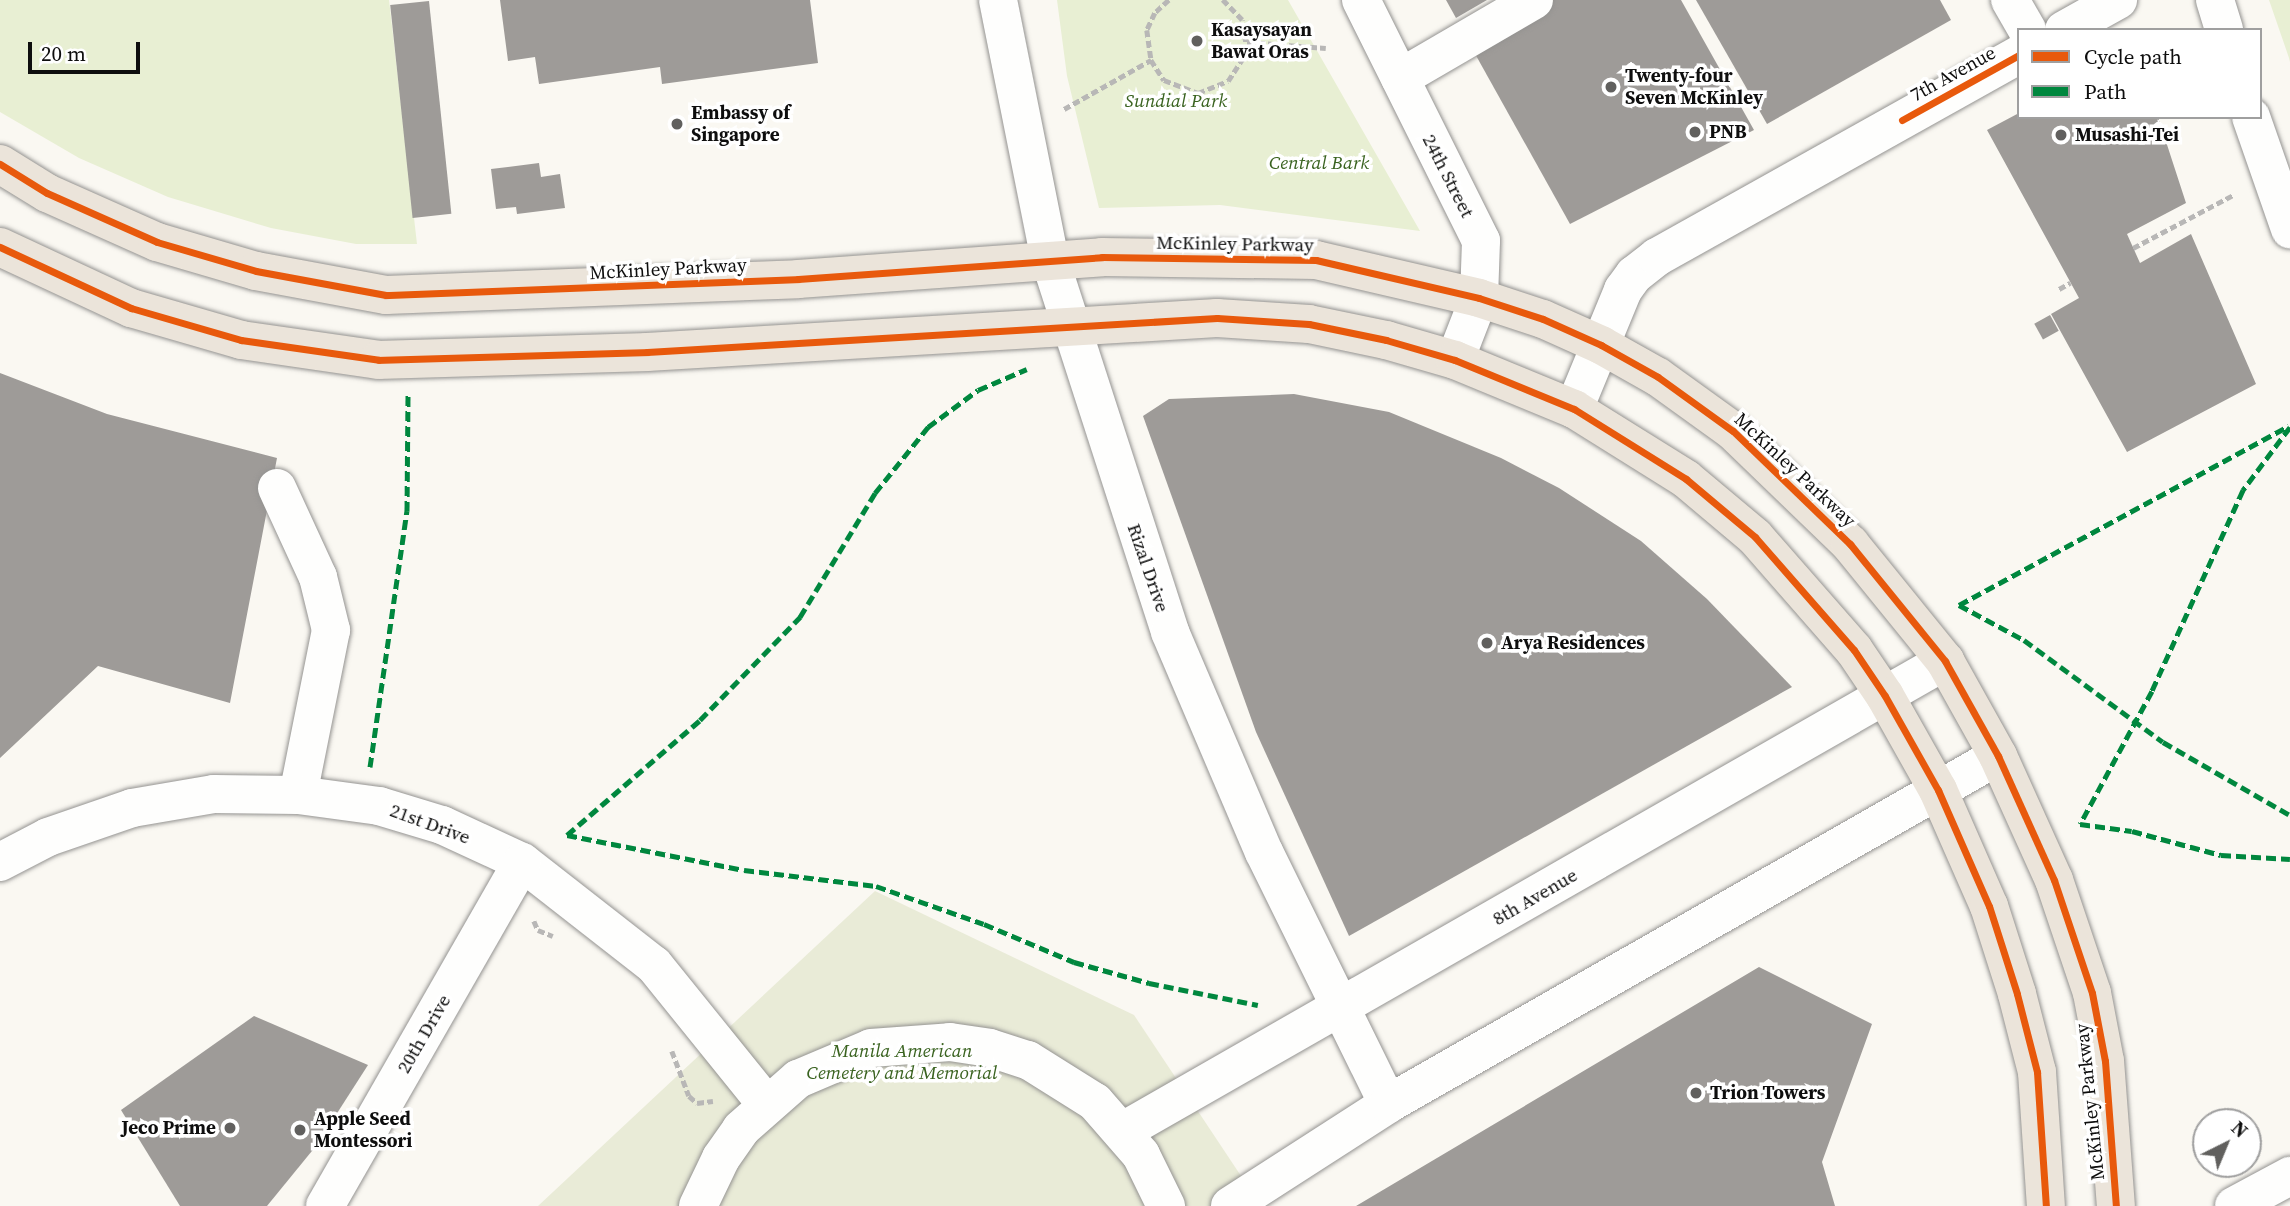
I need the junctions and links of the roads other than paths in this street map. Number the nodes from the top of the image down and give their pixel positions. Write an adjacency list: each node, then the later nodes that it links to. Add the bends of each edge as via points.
1 (998, 0): 16 (street, Rizal Drive)
2 (1360, 0): 11 (street, 24th Street)
3 (1534, 0): 11 (street)
4 (2010, 0): 7 (street)
5 (2118, 0): 8 (street)
6 (2215, 0): 9 (street)
7 (2026, 28)
8 (2068, 28)
9 (2223, 28)
10 (2017, 56): 19 (street, 7th Avenue, via 1657,257 1623,290)
11 (1400, 78): 17 (street, 24th Street, via 1481,241)
12 (2252, 119): 14 (street)
13 (0, 164): 16 (main road, McKinley Parkway, via 47,193 157,242 256,271 386,295 798,279)
14 (2290, 229)
15 (0, 247): 18 (main road, via 144,312 241,340 379,360 647,352)
16 (1050, 260): 17 (main road, McKinley Parkway, via 1316,260); 18 (street, Rizal Drive)
17 (1479, 299): 19 (main road, McKinley Parkway, via 1543,319); 20 (street, 24th Street)
18 (1069, 324): 20 (main road, via 1217,318 1309,324); 30 (street, Rizal Drive, via 1170,632 1259,840)
19 (1601, 345): 21 (street, 7th Avenue); 23 (main road, McKinley Parkway, via 1658,377 1733,431 1850,544)
20 (1455, 360): 21 (main road)
21 (1574, 409): 24 (main road, via 1686,479 1755,537 1854,650)
22 (277, 488): 27 (street, via 318,577 331,630)
23 (1945, 662): 24 (street, 8th Avenue); 25 (main road, McKinley Parkway)
24 (1885, 696): 26 (main road); 30 (street, 8th Avenue)
25 (1998, 756): 26 (street); 40 (main road, McKinley Parkway, via 2054,880 2092,993 2105,1061)
26 (1938, 790): 32 (street); 39 (main road, via 1989,906 2017,994 2037,1072)
27 (298, 794): 28 (street, 21st Drive, via 214,794 132,808 48,837); 29 (street, 21st Drive, via 379,806 442,825)
28 (0, 862)
29 (535, 872): 31 (street, 21st Drive, via 654,965); 35 (street, 20th Drive)
30 (1339, 1009): 32 (street, Rizal Drive); 33 (street, 8th Avenue)
31 (755, 1089): 33 (street, via 798,1079 871,1048 950,1042 1028,1060 1085,1095); 36 (street)
32 (1388, 1104): 38 (street)
33 (1123, 1131): 37 (street, via 1141,1155)
34 (2290, 1176): 41 (street)
35 (326, 1206)
36 (698, 1206)
37 (1166, 1206)
38 (1230, 1206)
39 (2046, 1206)
40 (2116, 1206)
41 (2234, 1206)

